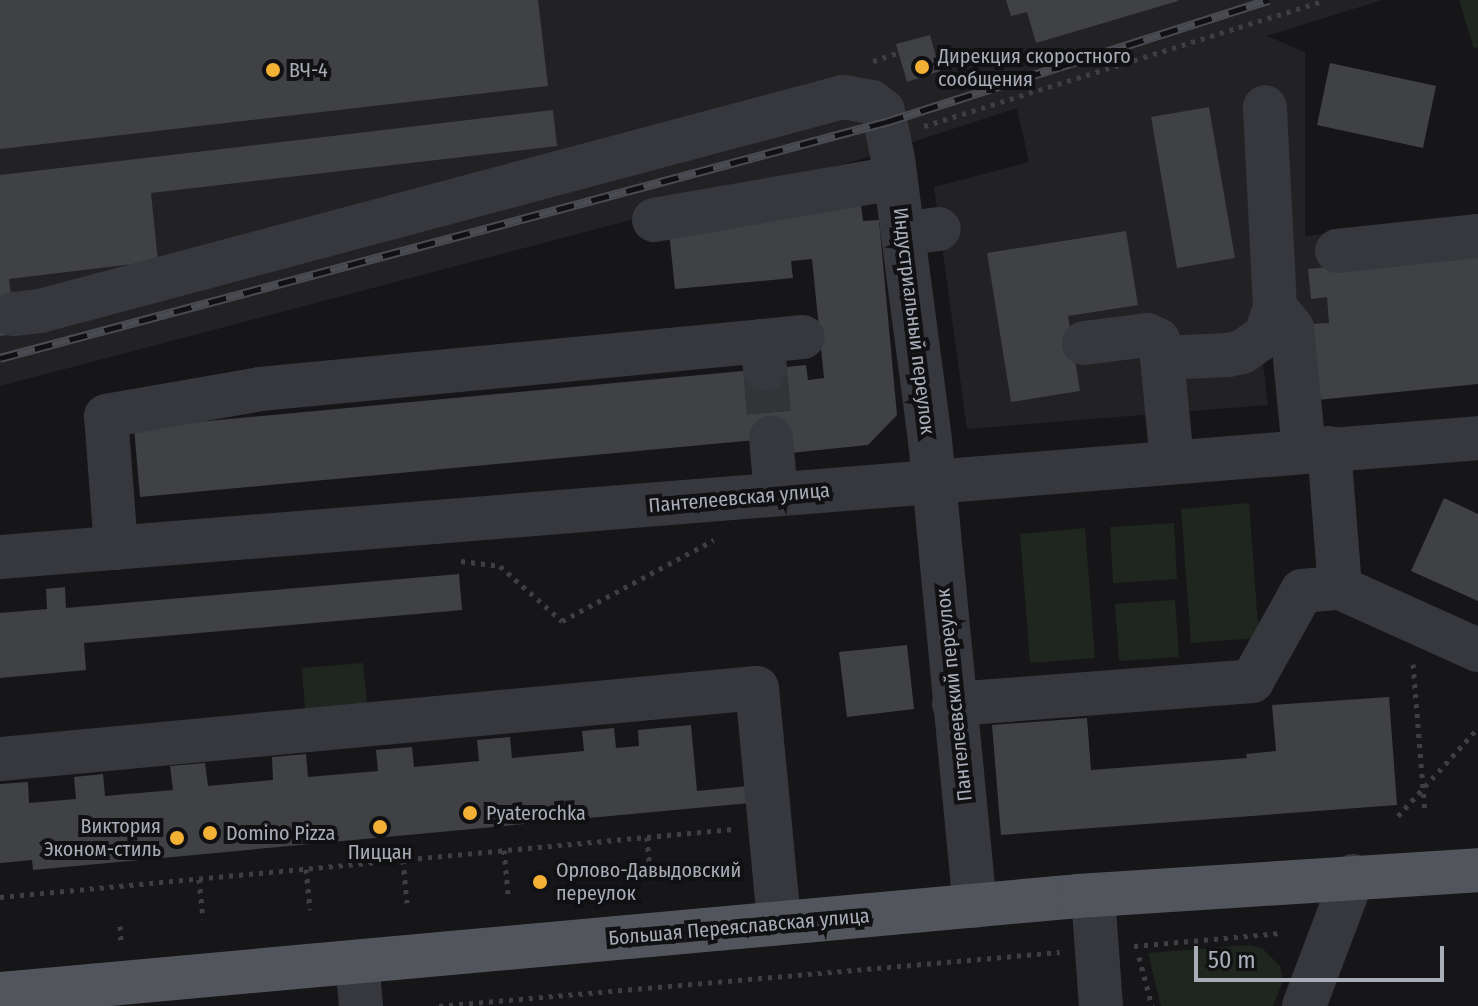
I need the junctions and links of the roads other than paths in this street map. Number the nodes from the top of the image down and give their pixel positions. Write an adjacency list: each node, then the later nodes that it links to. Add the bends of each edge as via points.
1 (1265, 107): 6 (street)
2 (892, 158): 3 (street); 7 (street, Индустриальный переулок, via 883,111 872,102 843,97); 15 (street, Индустриальный переулок, via 921,231)
3 (654, 220)
4 (1478, 236): 5 (street)
5 (1337, 251)
6 (1275, 307): 10 (street, via 1266,335 1242,352); 13 (street, via 1292,328)
7 (13, 314)
8 (1084, 343): 10 (street, via 1153,336)
9 (777, 349): 17 (street, via 260,389 106,416)
10 (1162, 358): 14 (street)
11 (771, 438): 16 (street)
12 (1478, 438): 13 (street, Пантелеевская улица)
13 (1317, 449): 14 (street, Пантелеевская улица); 19 (street)
14 (1172, 461): 15 (street, Пантелеевская улица)
15 (934, 484): 16 (street, Пантелеевская улица); 21 (street, Пантелеевский переулок)
16 (776, 494): 17 (street, Пантелеевская улица)
17 (116, 548): 18 (street, Пантелеевская улица)
18 (0, 557)
19 (1340, 588): 20 (street); 21 (street, via 1302,591 1252,681)
20 (1478, 650)
21 (954, 704): 26 (street, Пантелеевский переулок)
22 (0, 759): 27 (street, via 757,688)
23 (1478, 870): 24 (main road, Большая Переяславская улица)
24 (1353, 876): 25 (main road, Большая Переяславская улица); 33 (street)
25 (1093, 895): 26 (main road, Большая Переяславская улица); 32 (street, via 1117,947)
26 (975, 906): 27 (main road, Большая Переяславская улица)
27 (779, 922): 28 (main road, Большая Переяславская улица)
28 (357, 962): 30 (main road, Большая Переяславская улица); 31 (street)
29 (0, 994): 30 (main road, Большая Переяславская улица)
30 (74, 997)
31 (361, 1006)
32 (1101, 1006)
33 (1304, 1006)

